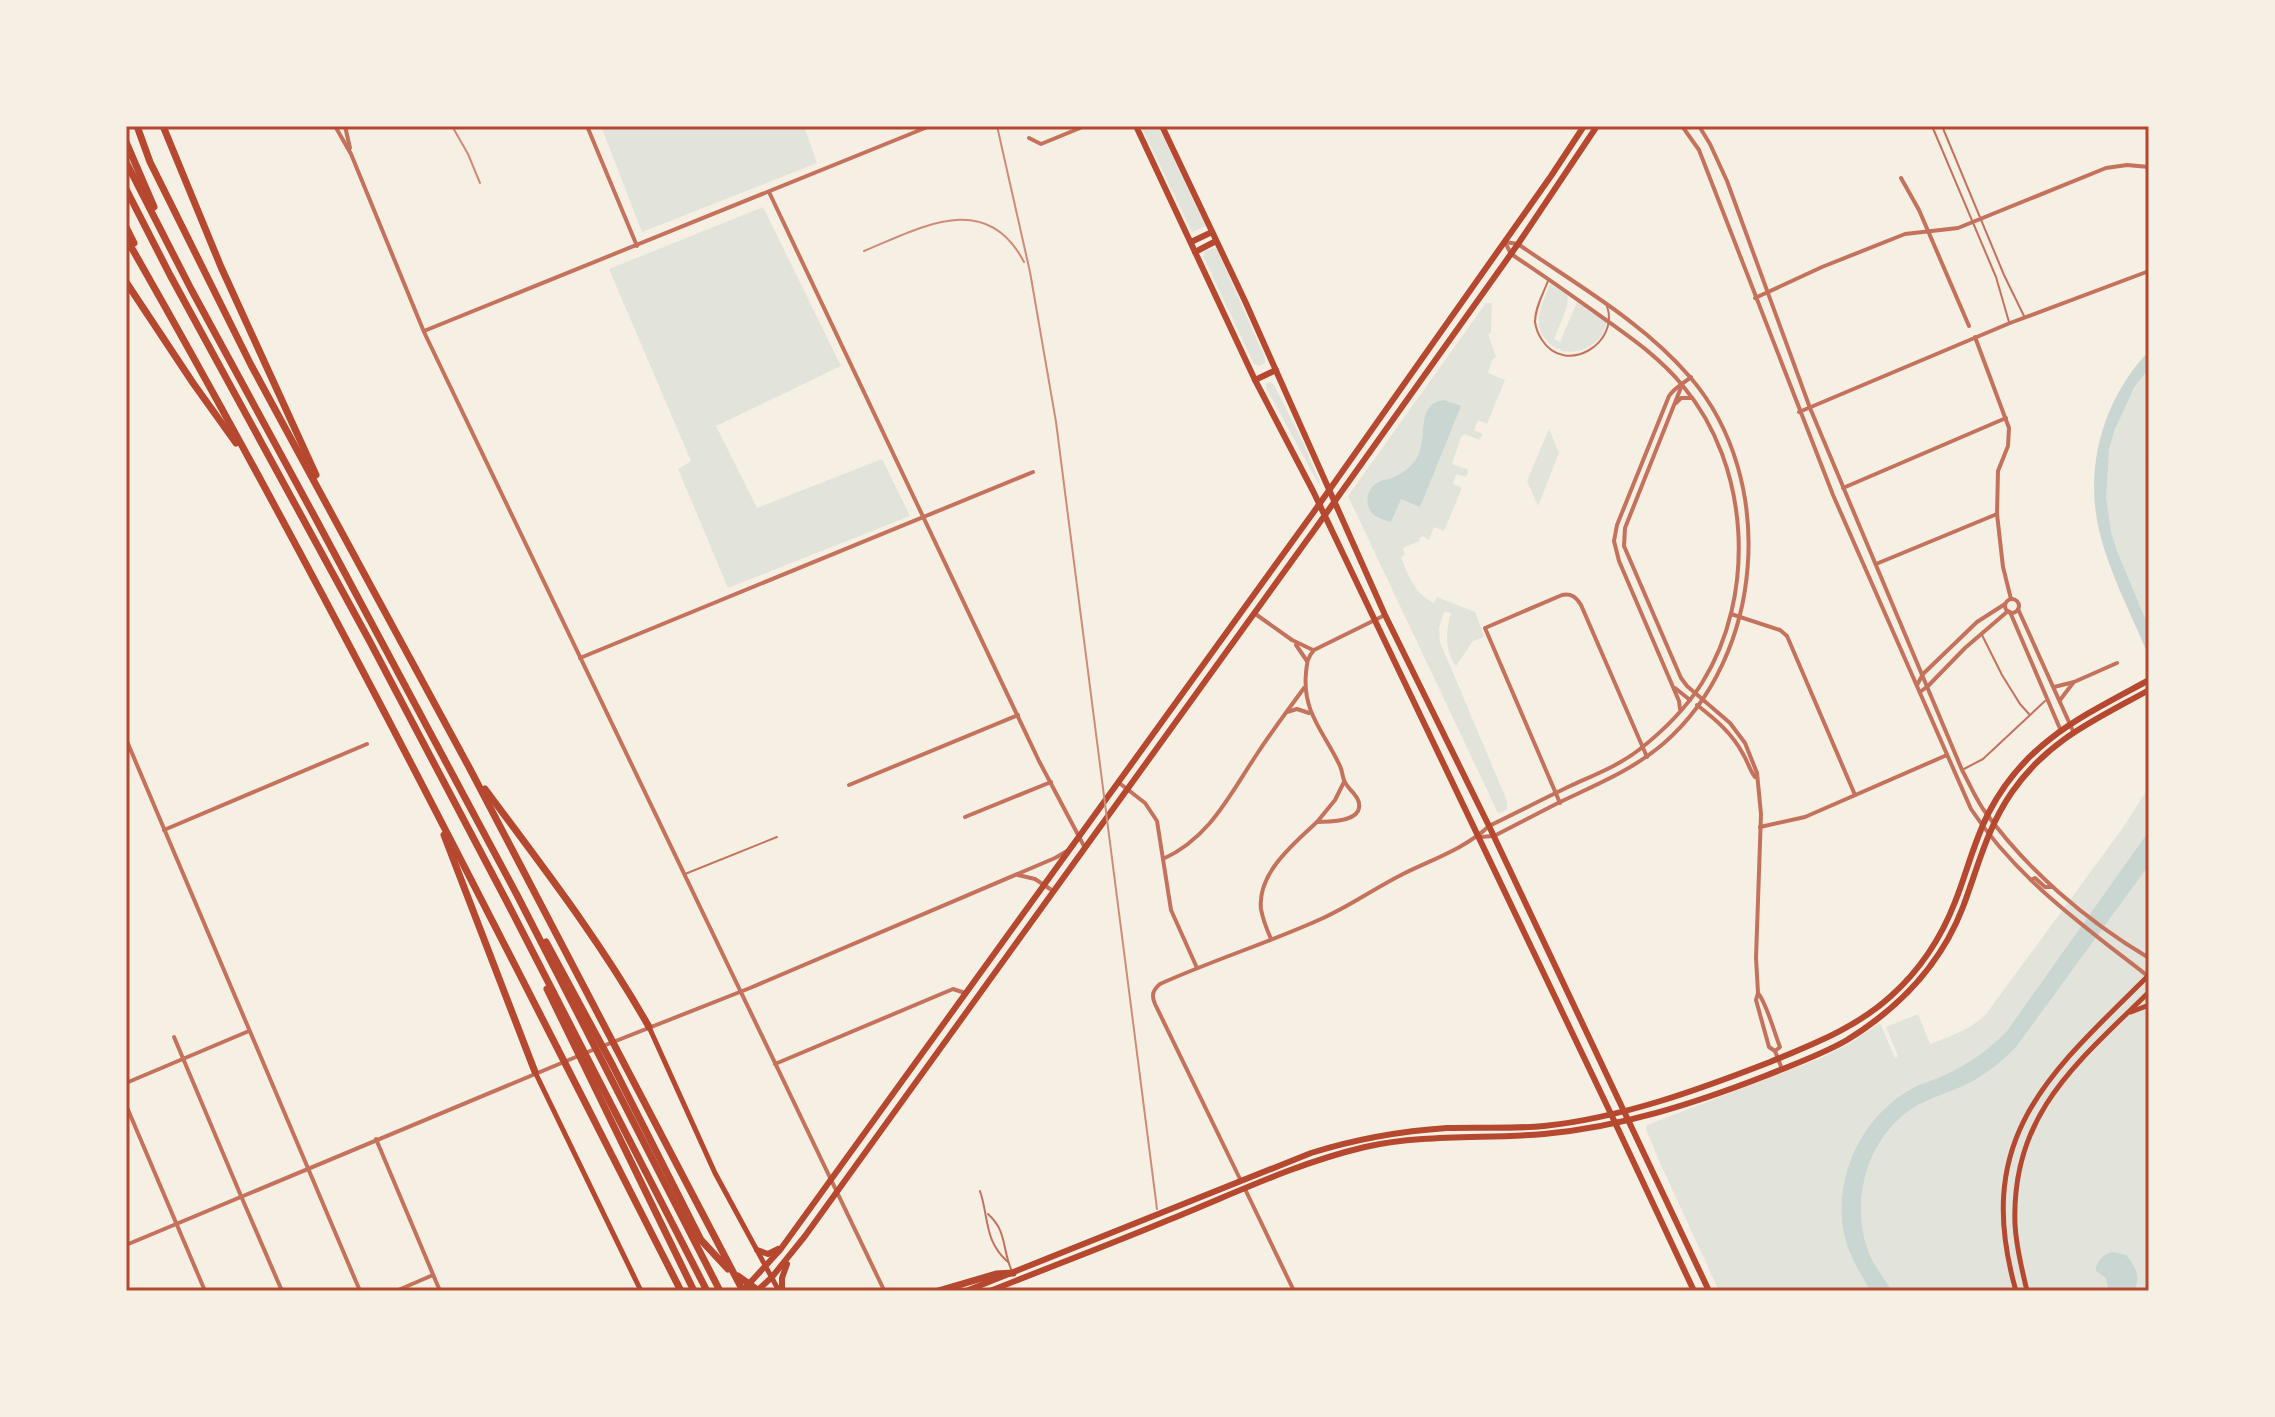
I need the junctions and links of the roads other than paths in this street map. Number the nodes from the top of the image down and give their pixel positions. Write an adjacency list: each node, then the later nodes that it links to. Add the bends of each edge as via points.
1 (134, 126): 79 (highway, via 251,365)
2 (163, 126): 79 (highway)
3 (335, 126): 21 (street)
4 (345, 126): 21 (street)
5 (587, 126): 40 (street)
6 (930, 126): 27 (street)
7 (1085, 126): 16 (street, via 1041,144)
8 (1136, 126): 37 (main road)
9 (1162, 126): 33 (main road)
10 (1584, 126): 20 (main road)
11 (1597, 126): 22 (main road)
12 (1682, 126): 19 (street)
13 (1699, 126): 18 (street)
14 (1932, 126): 31 (lane)
15 (1942, 126): 30 (lane)
16 (1029, 138)
17 (126, 142): 46 (highway, via 187,270)
18 (1710, 144): 19 (street); 48 (street)
19 (1699, 150): 49 (street)
20 (1568, 151): 22 (main road); 38 (main road)
21 (351, 154): 57 (street)
22 (1577, 156): 39 (main road)
23 (126, 162): 46 (highway)
24 (2149, 167): 30 (street, via 2127,165 2091,173)
25 (1901, 178): 34 (street)
26 (126, 189): 29 (highway)
27 (769, 192): 40 (street); 78 (street)
28 (126, 201): 29 (highway)
29 (140, 218): 170 (highway)
30 (1981, 220): 31 (street); 51 (lane)
31 (1973, 223): 34 (street); 53 (lane)
32 (126, 227): 47 (highway)
33 (1212, 232): 36 (main road); 37 (main road)
34 (1929, 233): 48 (street, via 1905,234); 55 (street)
35 (126, 238): 47 (highway)
36 (1216, 241): 41 (main road); 59 (main road)
37 (1191, 242): 41 (main road)
38 (1505, 242): 39 (street); 42 (street); 54 (main road)
39 (1518, 244): 42 (main road); 50 (street)
40 (637, 246): 57 (street)
41 (1195, 252): 61 (main road)
42 (1511, 254): 44 (street); 56 (main road)
43 (2149, 271): 51 (street)
44 (1549, 279): 52 (street); 52 (lane, via 1535,320 1550,349 1584,353)
45 (126, 282): 70 (highway)
46 (191, 289): 169 (highway)
47 (156, 291): 70 (highway)
48 (1767, 292): 49 (street); 66 (street)
49 (1755, 298): 68 (street)
50 (1607, 305): 52 (lane); 60 (street)
51 (2024, 317): 53 (street)
52 (1611, 323): 62 (street)
53 (2010, 323): 58 (street)
54 (1445, 325): 56 (main road); 64 (main road)
55 (1969, 326)
56 (1456, 331): 65 (main road)
57 (424, 332): 100 (street)
58 (1975, 337): 66 (street); 69 (street)
59 (1276, 370): 61 (main road); 73 (main road)
60 (1691, 377): 62 (street); 93 (street, via 1729,443 1741,482 1748,555)
61 (1255, 380): 75 (main road)
62 (1682, 385): 63 (street); 67 (street); 90 (street, via 1669,396 1614,533 1617,556)
63 (1692, 398): 67 (street, via 1679,399); 91 (street, via 1714,438 1734,496 1738,551)
64 (1390, 402): 65 (main road); 73 (main road)
65 (1401, 408): 74 (main road)
66 (1810, 408): 68 (street); 72 (street)
67 (1673, 409): 87 (street, via 1623,538)
68 (1799, 412): 106 (street)
69 (2006, 418): 72 (street); 76 (street, via 2009,437 1998,471)
70 (254, 468): 143 (highway)
71 (1033, 472): 78 (street)
72 (1843, 488): 80 (street)
73 (1329, 490): 74 (main road); 75 (main road)
74 (1334, 503): 77 (main road); 92 (main road)
75 (1319, 504): 77 (main road); 81 (main road)
76 (1997, 514): 80 (street); 83 (street)
77 (1325, 516): 82 (main road); 94 (main road)
78 (924, 518): 100 (street); 125 (street)
79 (340, 528): 135 (highway)
80 (1876, 564): 103 (street)
81 (1266, 577): 82 (main road); 85 (main road)
82 (1275, 585): 89 (main road)
83 (2011, 599): 84 (street); 86 (street, via 2019,602)
84 (2005, 604): 88 (street); 103 (street, via 1977,622)
85 (1245, 606): 89 (main road); 96 (main road)
86 (2018, 609): 88 (street); 109 (street)
87 (1650, 610): 90 (street); 112 (street, via 1681,678)
88 (2009, 612): 95 (street); 116 (street)
89 (1254, 613): 97 (street); 98 (main road)
90 (1641, 613): 108 (street)
91 (1730, 614): 93 (street); 112 (street)
92 (1385, 615): 94 (street); 151 (main road)
93 (1741, 617): 114 (street, via 1718,675); 145 (street, via 1785,634)
94 (1373, 620): 99 (street); 159 (main road)
95 (1982, 634): 107 (street); 124 (lane)
96 (1221, 639): 98 (main road); 119 (main road)
97 (1292, 640): 99 (street); 101 (street)
98 (1231, 645): 122 (main road)
99 (1314, 650): 101 (street)
100 (580, 658): 163 (street)
101 (1307, 661): 110 (street)
102 (2117, 663): 105 (street)
103 (1923, 674): 106 (street); 107 (street)
104 (2149, 680): 126 (main road)
105 (2074, 682): 109 (street); 117 (street)
106 (1917, 685): 113 (street)
107 (1928, 686): 113 (street); 136 (street)
108 (1673, 687): 115 (street); 120 (street)
109 (2054, 687): 117 (street)
110 (1304, 688): 121 (street); 123 (street)
111 (2149, 690): 128 (main road)
112 (1695, 692): 114 (street); 115 (street)
113 (1920, 692): 133 (street)
114 (1702, 698): 118 (street); 137 (street, via 1738,733)
115 (1690, 700): 118 (street); 120 (street)
116 (2046, 700): 124 (lane); 127 (street)
117 (2060, 700): 126 (street)
118 (1697, 705): 134 (street); 137 (street, via 1727,729)
119 (1171, 707): 122 (main road); 138 (main road)
120 (1680, 710): 132 (street)
121 (1287, 712): 123 (street); 162 (street, via 1214,820 1184,849)
122 (1181, 714): 142 (main road)
123 (1311, 714): 140 (street)
124 (2029, 714): 136 (lane, via 1983,759)
125 (1018, 715): 139 (street); 141 (street)
126 (2070, 723): 127 (main road); 128 (street)
127 (2060, 730): 129 (street); 147 (main road, via 2006,785)
128 (2073, 731): 129 (main road)
129 (2064, 738): 150 (main road, via 2028,772)
130 (126, 739): 154 (street)
131 (367, 744): 154 (street)
132 (1642, 748): 134 (street); 144 (street); 144 (street, via 1575,597 1562,595 1485,628)
133 (1947, 755): 145 (street); 153 (street)
134 (1647, 757): 146 (street)
135 (470, 769): 189 (highway, via 578,916); 243 (highway)
136 (1962, 770): 147 (street)
137 (1756, 778): 152 (street)
138 (1117, 781): 142 (street); 158 (main road)
139 (1051, 782): 148 (street); 158 (street)
140 (1344, 782): 149 (street); 149 (street, via 1359,801 1355,815)
141 (849, 785)
142 (1128, 788): 160 (main road); 162 (street, via 1157,821)
143 (426, 793): 198 (highway); 239 (highway)
144 (1556, 793): 146 (street); 151 (street)
145 (1855, 795): 152 (street, via 1805,817)
146 (1560, 803): 156 (street)
147 (1988, 815): 150 (street); 153 (main road)
148 (965, 817)
149 (1317, 822): 173 (street, via 1264,884 1261,908)
150 (1994, 823): 155 (main road); 167 (street)
151 (1489, 826): 156 (main road); 159 (street)
152 (1760, 827): 184 (street)
153 (1982, 827): 155 (street); 174 (main road)
154 (164, 830): 190 (street)
155 (1988, 834): 165 (street); 175 (main road)
156 (1494, 836): 159 (street); 201 (main road)
157 (777, 837): 163 (lane)
158 (1078, 837): 160 (street); 161 (main road)
159 (1478, 837): 173 (street, via 1345,907); 203 (main road)
160 (1085, 848): 168 (main road)
161 (1068, 849): 164 (street); 166 (main road)
162 (1163, 859): 177 (street, via 1171,910)
163 (684, 875): 181 (street)
164 (1016, 875): 166 (street); 181 (street)
165 (2031, 880): 167 (street); 178 (street)
166 (1043, 885): 168 (street); 171 (main road)
167 (2053, 887): 176 (street)
168 (1053, 891): 172 (main road)
169 (517, 895): 232 (highway, via 613,1066 701,1240 726,1268); 242 (highway)
170 (506, 900): 240 (highway); 241 (highway)
171 (1017, 921): 172 (main road); 179 (main road)
172 (1027, 928): 180 (main road)
173 (1271, 939): 177 (street)
174 (1936, 941): 175 (main road); 185 (main road)
175 (1944, 946): 187 (main road)
176 (2149, 958)
177 (1197, 968): 210 (street, via 1160,984 1153,994 1155,1004)
178 (2149, 976): 216 (main road, via 2066,1060 2031,1105 2010,1152)
179 (973, 982): 180 (main road); 183 (main road)
180 (983, 989): 193 (main road)
181 (740, 992): 189 (street); 196 (street)
182 (2149, 992): 188 (main road)
183 (965, 993): 191 (main road); 196 (street, via 953,989)
184 (1758, 993): 194 (street, via 1760,1022); 194 (street, via 1780,1047)
185 (1882, 1005): 187 (main road); 194 (main road, via 1839,1033)
186 (2149, 1005): 188 (main road)
187 (1887, 1012): 197 (main road, via 1844,1042)
188 (2127, 1014): 217 (main road, via 2042,1108 2022,1155)
189 (649, 1027): 198 (street); 221 (main road, via 715,1173)
190 (249, 1030): 195 (street); 208 (street)
191 (935, 1036): 193 (main road); 202 (main road)
192 (174, 1037): 195 (street)
193 (944, 1043): 204 (main road)
194 (1776, 1055): 197 (street); 201 (main road, via 1727,1078)
195 (182, 1059): 199 (street); 214 (street)
196 (775, 1064): 209 (street)
197 (1782, 1069): 205 (main road)
198 (535, 1072): 207 (street); 238 (main road)
199 (126, 1083)
200 (126, 1105): 218 (street)
201 (1623, 1110): 203 (main road); 205 (main road)
202 (881, 1111): 204 (main road); 209 (main road)
203 (1611, 1114): 206 (main road); 210 (main road, via 1541,1126 1370,1137)
204 (891, 1117): 213 (main road)
205 (1628, 1121): 206 (main road); 228 (main road)
206 (1616, 1124): 211 (main road, via 1371,1146 1313,1161); 231 (main road)
207 (376, 1139): 208 (street); 226 (street)
208 (308, 1168): 214 (street); 235 (street)
209 (831, 1180): 213 (street); 219 (main road)
210 (1241, 1180): 211 (street); 225 (main road)
211 (1245, 1188): 229 (main road); 248 (street)
212 (980, 1191): 215 (lane)
213 (836, 1192): 222 (main road); 230 (street)
214 (241, 1196): 218 (street); 234 (street)
215 (987, 1213): 223 (lane, via 997,1222); 223 (lane, via 996,1251)
216 (2003, 1222): 217 (main road); 250 (main road)
217 (2015, 1223): 251 (main road)
218 (176, 1224): 220 (street); 233 (street)
219 (784, 1244): 221 (main road, via 768,1254); 224 (main road)
220 (126, 1245)
221 (757, 1250): 224 (main road)
222 (793, 1251): 227 (main road); 244 (main road)
223 (1008, 1262): 225 (lane)
224 (766, 1267): 227 (main road); 243 (main road)
225 (1007, 1274): 229 (lane); 245 (highway); 246 (main road)
226 (433, 1275): 236 (street); 237 (street)
227 (772, 1277): 232 (main road); 244 (main road)
228 (1703, 1279): 231 (main road); 249 (main road)
229 (1007, 1284): 247 (main road)
230 (883, 1288)
231 (1692, 1288)
232 (760, 1289)
233 (205, 1291)
234 (282, 1291)
235 (360, 1291)
236 (396, 1291)
237 (440, 1291)
238 (641, 1291)
239 (681, 1291)
240 (694, 1291)
241 (707, 1291)
242 (720, 1291)
243 (742, 1291)
244 (780, 1291)
245 (938, 1291)
246 (966, 1291)
247 (990, 1291)
248 (1294, 1291)
249 (1709, 1291)
250 (2016, 1291)
251 (2027, 1291)

